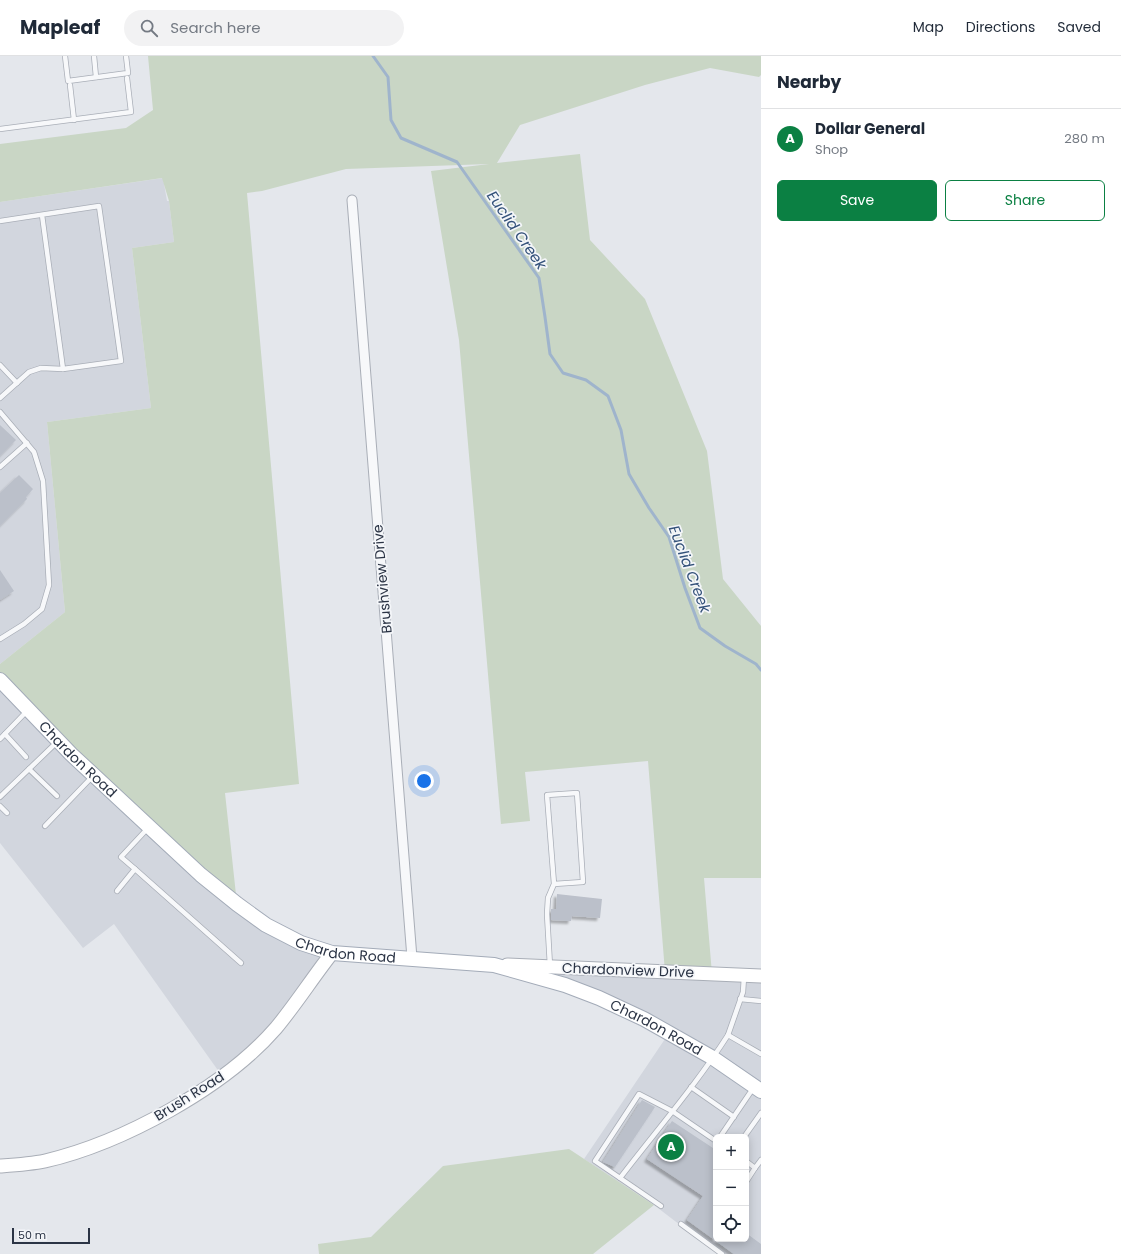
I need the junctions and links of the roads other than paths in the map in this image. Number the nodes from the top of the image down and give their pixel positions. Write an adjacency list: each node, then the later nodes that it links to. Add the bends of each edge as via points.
1 (64, 56): 4 (lane, via 68,81)
2 (94, 56): 4 (lane)
3 (126, 56): 4 (lane, via 128,73)
4 (96, 77)
5 (127, 78): 7 (lane, via 131,112)
6 (70, 85): 7 (lane)
7 (74, 120): 8 (lane)
8 (0, 129)
9 (352, 200): 39 (street, Brushview Drive)
10 (42, 215): 11 (lane); 13 (lane); 13 (lane, via 98,206 121,361)
11 (0, 221)
12 (0, 365): 14 (lane)
13 (63, 369): 14 (lane, via 41,368 28,372)
14 (17, 383): 15 (lane)
15 (0, 398)
16 (0, 412): 17 (lane)
17 (2, 418): 18 (lane)
18 (27, 443): 19 (lane); 20 (lane, via 34,452 43,481 48,585 42,609 24,624)
19 (0, 467)
20 (1, 636)
21 (2, 685): 22 (main road, Chardon Road)
22 (29, 710): 23 (lane); 25 (main road, Chardon Road)
23 (5, 734): 24 (lane); 26 (lane)
24 (0, 739)
25 (58, 741): 27 (lane); 28 (main road, Chardon Road)
26 (26, 757)
27 (29, 769): 29 (lane); 30 (lane)
28 (94, 775): 33 (lane); 34 (main road, Chardon Road)
29 (57, 796)
30 (0, 797)
31 (0, 806): 32 (lane)
32 (7, 813)
33 (45, 826)
34 (149, 827): 35 (lane, via 121,857); 38 (main road, Chardon Road, via 201,875 266,925 301,943)
35 (135, 869): 37 (lane); 40 (lane)
36 (554, 884): 36 (lane, via 583,882 577,793 547,795); 42 (lane, via 548,898 546,914)
37 (117, 891)
38 (332, 953): 39 (main road, Chardon Road); 60 (street, Brush Road, via 276,1028 243,1060 215,1081 162,1114 100,1144 44,1161)
39 (412, 958): 41 (main road, Chardon Road)
40 (241, 963)
41 (494, 965): 42 (street, Chardonview Drive); 49 (main road, Chardon Road, via 599,998 644,1019)
42 (550, 967): 43 (street, Chardonview Drive)
43 (744, 975): 44 (street, Chardonview Drive); 45 (lane)
44 (761, 976)
45 (740, 999): 46 (lane); 47 (lane)
46 (761, 1001)
47 (728, 1035): 48 (lane); 49 (lane)
48 (761, 1054)
49 (713, 1058): 50 (lane); 51 (main road, Chardon Road)
50 (691, 1087): 52 (lane); 54 (lane)
51 (758, 1089): 54 (lane)
52 (672, 1110): 57 (lane); 63 (lane); 63 (lane, via 639,1094 595,1162)
53 (761, 1113): 56 (lane)
54 (734, 1117): 55 (lane)
55 (722, 1134)
56 (746, 1134)
57 (713, 1138)
58 (761, 1160): 61 (lane)
59 (749, 1163): 61 (lane)
60 (0, 1166)
61 (755, 1168): 62 (lane)
62 (749, 1177)
63 (620, 1178): 64 (lane)
64 (661, 1206)
65 (681, 1224): 66 (lane)
66 (722, 1254)

